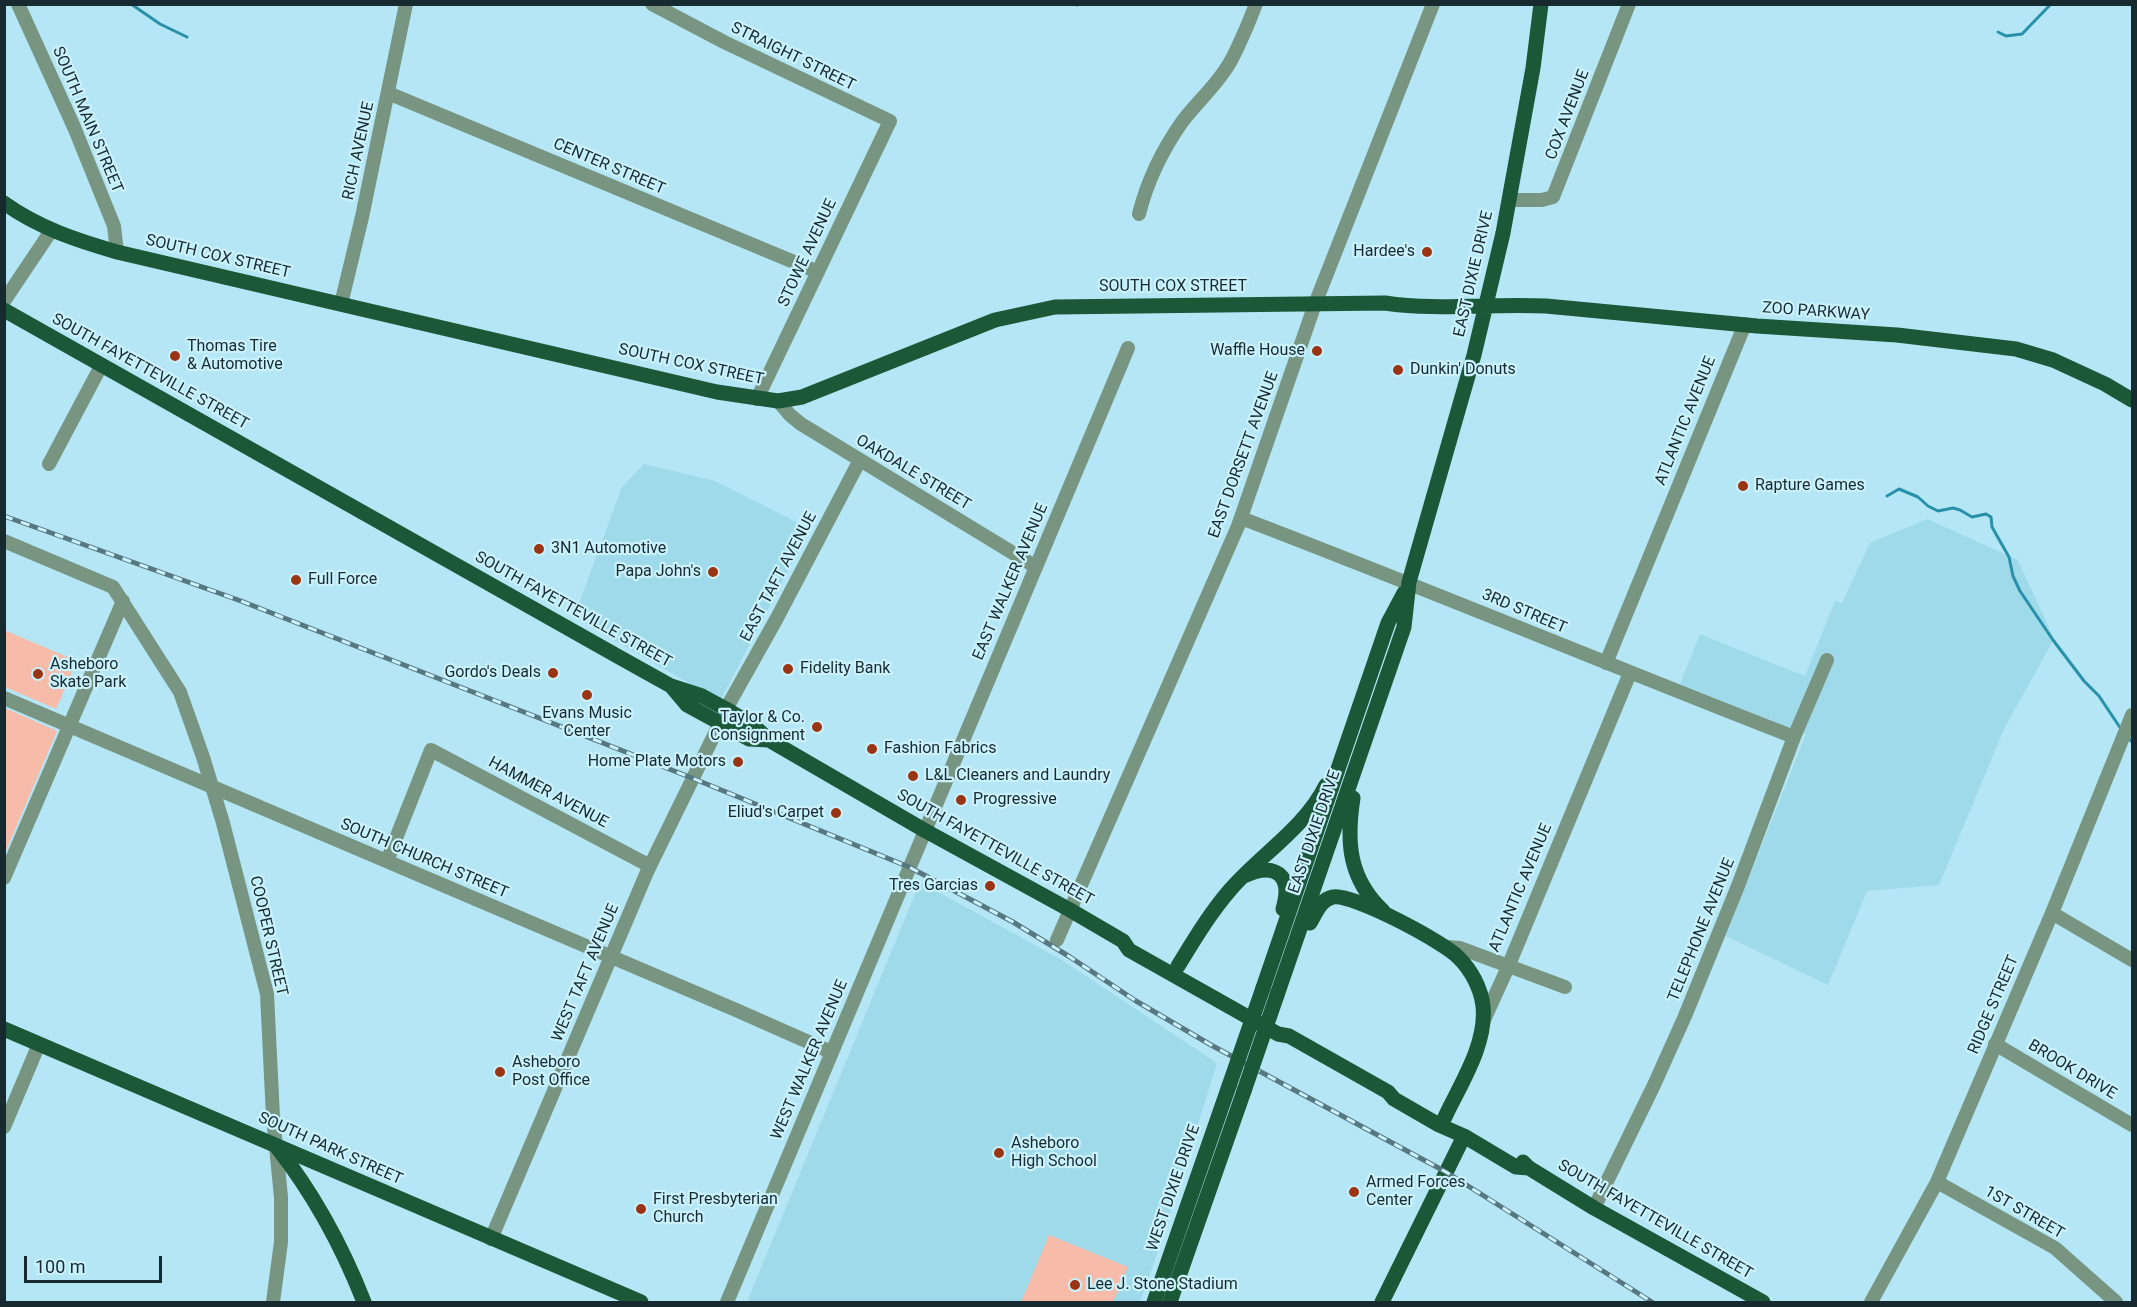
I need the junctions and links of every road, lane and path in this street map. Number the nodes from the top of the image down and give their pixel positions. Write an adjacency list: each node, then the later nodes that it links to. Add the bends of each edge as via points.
1 (18, 4): 14 (street, SOUTH MAIN STREET, via 110,215)
2 (652, 4): 9 (street, STRAIGHT STREET)
3 (1256, 4): 12 (street, via 1229,63 1167,145)
4 (1433, 4): 18 (street, EAST DORSETT AVENUE)
5 (1541, 4): 10 (main road, EAST DIXIE DRIVE)
6 (1629, 4): 10 (street, COX AVENUE, via 1553,197)
7 (406, 5): 8 (street, RICH AVENUE)
8 (388, 93): 15 (street, CENTER STREET); 17 (street, RICH AVENUE)
9 (890, 121): 15 (street, STOWE AVENUE)
10 (1510, 200): 19 (main road, EAST DIXIE DRIVE)
11 (4, 203): 13 (main road, SOUTH COX STREET)
12 (1139, 214)
13 (51, 231): 14 (main road, SOUTH COX STREET); 16 (street)
14 (117, 252): 17 (main road, SOUTH COX STREET)
15 (818, 272): 24 (street, STOWE AVENUE)
16 (4, 301)
17 (341, 304): 24 (main road, SOUTH COX STREET)
18 (1315, 304): 19 (main road, SOUTH COX STREET); 26 (main road, SOUTH COX STREET, via 1085,305 1040,309 995,320 812,393); 29 (street, EAST DORSETT AVENUE)
19 (1486, 305): 21 (main road, ZOO PARKWAY, via 1546,306); 32 (main road, EAST DIXIE DRIVE)
20 (4, 310): 23 (main road, SOUTH FAYETTEVILLE STREET)
21 (1745, 324): 25 (main road, ZOO PARKWAY, via 1897,335 2016,349 2053,360); 35 (street, ATLANTIC AVENUE)
22 (1128, 348): 31 (street, EAST WALKER AVENUE)
23 (101, 366): 28 (street); 39 (main road, SOUTH FAYETTEVILLE STREET, via 675,691 702,696)
24 (757, 399): 26 (main road, SOUTH COX STREET)
25 (2133, 400)
26 (778, 401): 27 (street, OAKDALE STREET, via 801,424)
27 (860, 460): 31 (street, OAKDALE STREET); 39 (street, EAST TAFT AVENUE)
28 (49, 464)
29 (1241, 518): 32 (street, 3RD STREET); 50 (street, EAST DORSETT AVENUE)
30 (4, 541): 33 (street, via 113,587)
31 (1036, 567): 45 (street, EAST WALKER AVENUE)
32 (1409, 582): 35 (street, 3RD STREET); 42 (main road, EAST DIXIE DRIVE, via 1404,627); 43 (main road, EAST DIXIE DRIVE, via 1388,623)
33 (123, 601): 40 (street); 44 (street, COOPER STREET, via 180,692)
34 (1827, 660): 41 (street, TELEPHONE AVENUE)
35 (1606, 663): 36 (street, 3RD STREET)
36 (1630, 673): 41 (street, 3RD STREET); 61 (street, ATLANTIC AVENUE)
37 (4, 698): 40 (street, SOUTH CHURCH STREET)
38 (2133, 715): 51 (street, RIDGE STREET)
39 (723, 716): 45 (main road, SOUTH FAYETTEVILLE STREET, via 749,739 764,735); 47 (street, WEST TAFT AVENUE)
40 (69, 726): 44 (street, SOUTH CHURCH STREET); 48 (street)
41 (1794, 737): 79 (street, TELEPHONE AVENUE, via 1685,1016)
42 (1359, 760): 52 (main road, via 1349,837 1353,866 1368,894); 57 (main road, EAST DIXIE DRIVE)
43 (1341, 764): 49 (main road, via 1301,822); 53 (main road, EAST DIXIE DRIVE)
44 (212, 786): 46 (street, SOUTH CHURCH STREET); 76 (street, COOPER STREET, via 267,994)
45 (924, 830): 50 (main road, SOUTH FAYETTEVILLE STREET); 68 (street, WEST WALKER AVENUE)
46 (387, 861): 47 (street, HAMMER AVENUE, via 431,750); 58 (street, SOUTH CHURCH STREET)
47 (650, 866): 58 (street, WEST TAFT AVENUE)
48 (6, 869)
49 (1242, 877): 53 (main road, via 1270,870 1284,880); 60 (main road, via 1218,904)
50 (1070, 910): 54 (street, EAST DORSETT AVENUE); 55 (main road, SOUTH FAYETTEVILLE STREET)
51 (2052, 913): 59 (street); 67 (street, RIDGE STREET)
52 (1388, 916): 56 (main road); 57 (main road, via 1343,897 1332,897 1320,906)
53 (1281, 939): 69 (main road, EAST DIXIE DRIVE, bridge)
54 (1057, 940)
55 (1123, 941): 60 (main road, SOUTH FAYETTEVILLE STREET, via 1134,941); 65 (main road, SOUTH FAYETTEVILLE STREET, via 1129,950 1278,1034)
56 (1447, 947): 61 (street, via 1460,948); 63 (main road, via 1475,981 1483,1005)
57 (1292, 956): 70 (main road, EAST DIXIE DRIVE, bridge)
58 (610, 957): 68 (street, SOUTH CHURCH STREET); 80 (street, WEST TAFT AVENUE)
59 (2133, 960)
60 (1178, 966): 65 (main road, SOUTH FAYETTEVILLE STREET, via 1282,1025)
61 (1508, 967): 62 (street); 63 (street, ATLANTIC AVENUE)
62 (1565, 987)
63 (1483, 1022): 72 (main road, ATLANTIC AVENUE, via 1471,1063)
64 (4, 1029): 66 (main road, SOUTH PARK STREET)
65 (1289, 1036): 71 (main road, SOUTH FAYETTEVILLE STREET)
66 (39, 1044): 74 (street); 76 (main road, SOUTH PARK STREET)
67 (1995, 1044): 73 (street, BROOK DRIVE); 78 (street, RIDGE STREET)
68 (831, 1052): 84 (street, WEST WALKER AVENUE)
69 (1229, 1086): 85 (main road, WEST DIXIE DRIVE)
70 (1244, 1091): 86 (main road, WEST DIXIE DRIVE)
71 (1388, 1092): 72 (main road, SOUTH FAYETTEVILLE STREET, via 1398,1090); 75 (main road, SOUTH FAYETTEVILLE STREET, via 1394,1099)
72 (1445, 1116): 77 (main road, SOUTH FAYETTEVILLE STREET)
73 (2133, 1125)
74 (4, 1127)
75 (1464, 1136): 77 (main road, SOUTH FAYETTEVILLE STREET, via 1516,1167); 87 (main road)
76 (275, 1145): 80 (main road, SOUTH PARK STREET); 81 (street, COOPER STREET, via 281,1242); 82 (main road, via 314,1198)
77 (1529, 1168): 79 (main road, SOUTH FAYETTEVILLE STREET)
78 (1937, 1182): 89 (street, RIDGE STREET); 90 (street, 1ST STREET, via 2055,1248)
79 (1594, 1208): 88 (main road, SOUTH FAYETTEVILLE STREET)
80 (491, 1239): 83 (main road, SOUTH PARK STREET)
81 (273, 1302)
82 (364, 1302)
83 (641, 1302)
84 (726, 1302)
85 (1154, 1302)
86 (1170, 1302)
87 (1382, 1302)
88 (1763, 1302)
89 (1871, 1302)
90 (2116, 1302)

